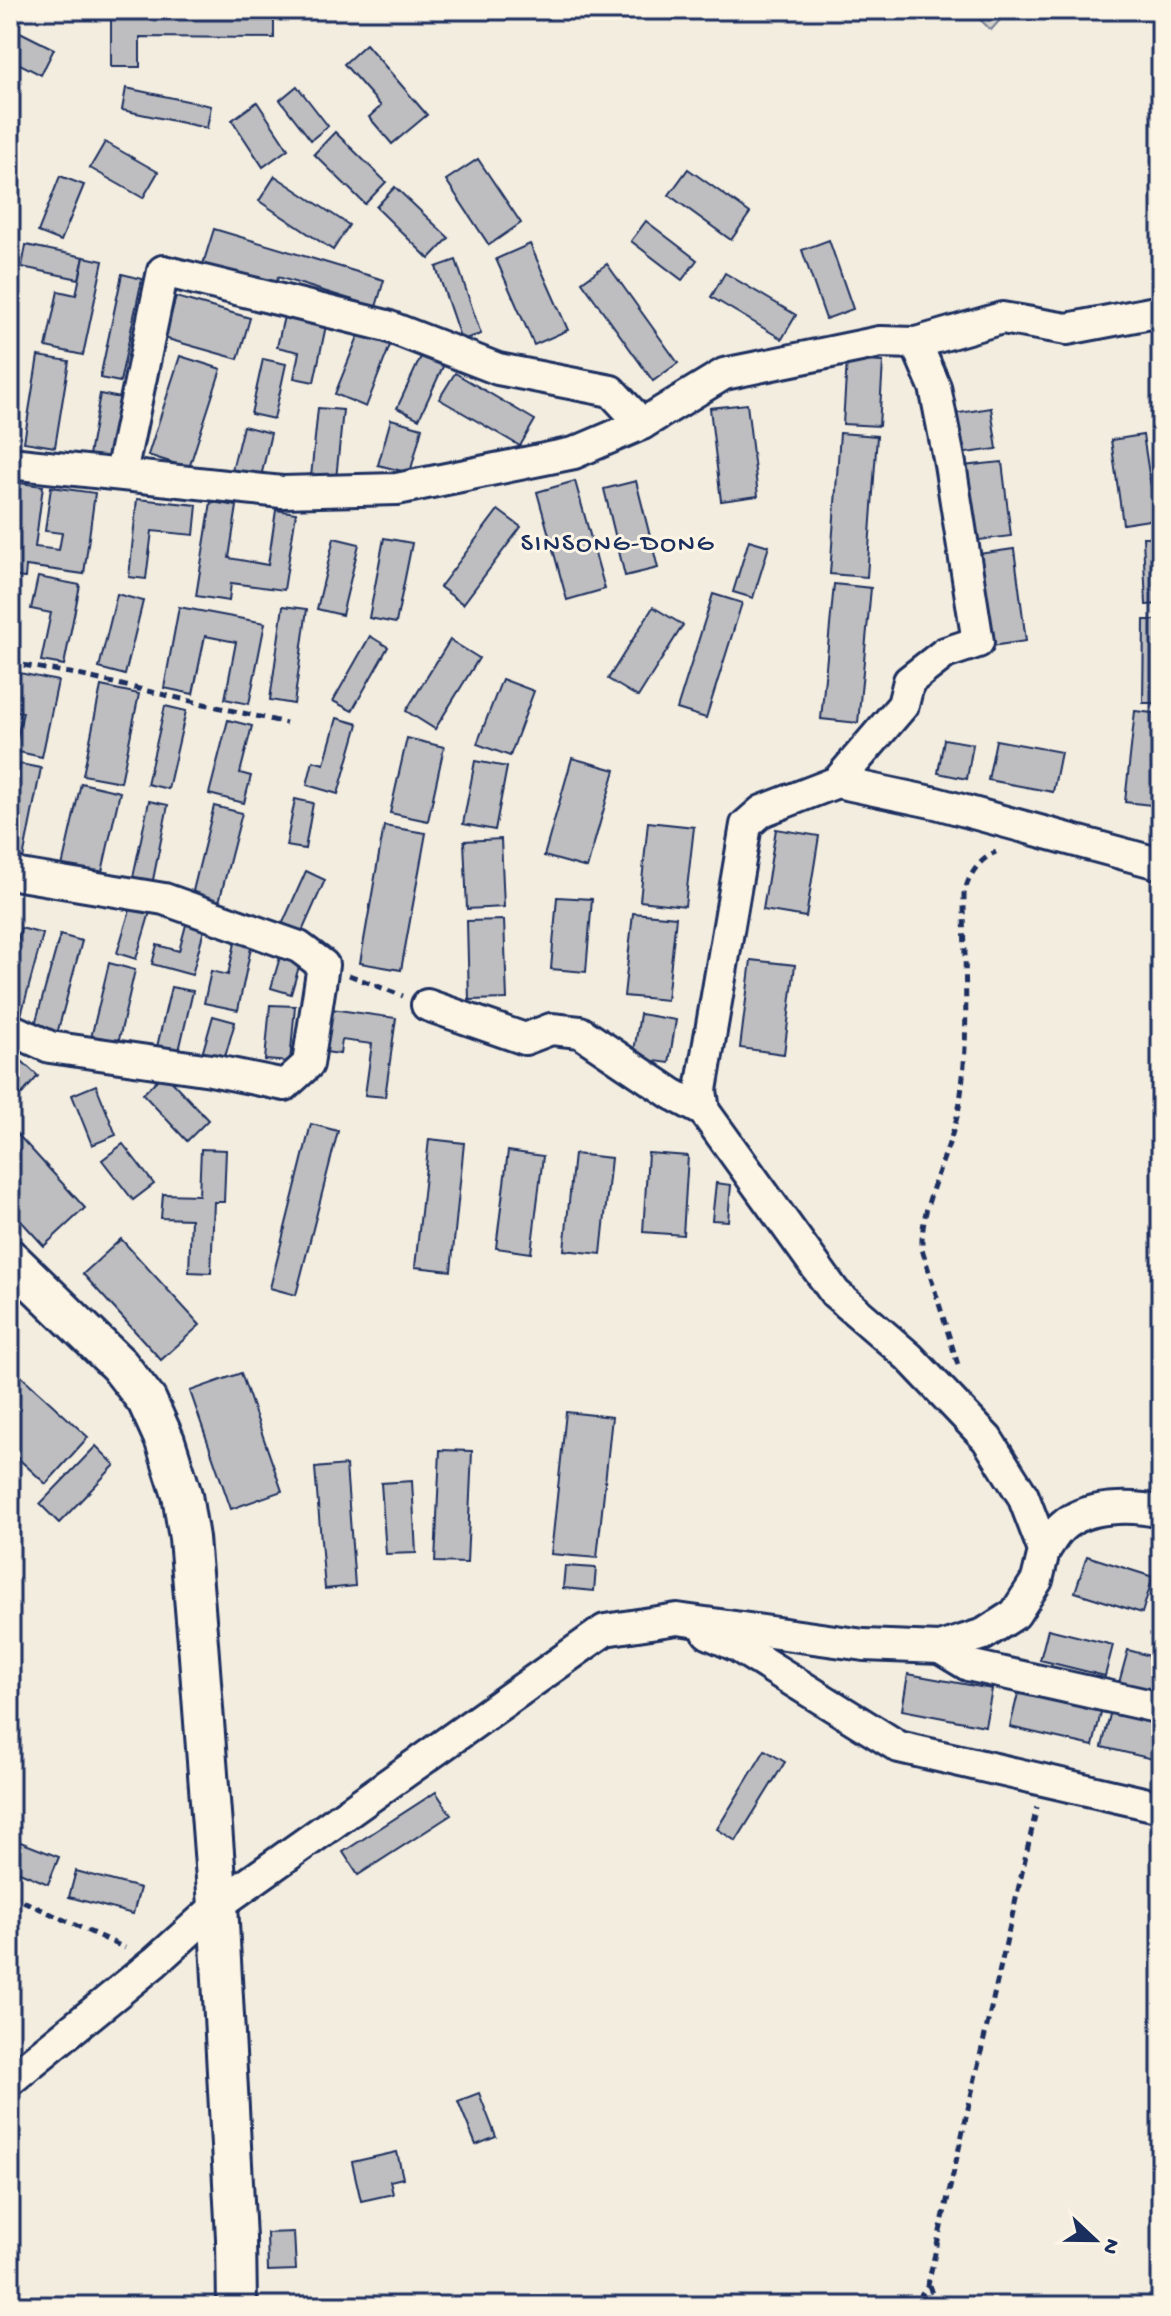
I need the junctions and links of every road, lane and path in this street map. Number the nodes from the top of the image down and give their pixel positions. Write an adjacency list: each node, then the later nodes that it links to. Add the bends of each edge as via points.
1 (1161, 311): 2 (street, via 1067,329 1002,318)
2 (916, 343): 3 (street, via 880,342 724,374); 8 (street, via 935,387 978,642 945,653 909,681 903,705)
3 (642, 424): 5 (street, via 574,453 397,489 282,492); 5 (street, via 611,391 498,369 387,326 163,271)
4 (10, 463): 5 (street)
5 (121, 473)
6 (10, 663): 7 (path)
7 (286, 723)
8 (837, 782): 10 (street); 15 (street, via 762,811 746,825 701,1090)
9 (1005, 849): 17 (path, via 978,863 964,894 960,1104 922,1234 922,1249 958,1363)
10 (1161, 864)
11 (10, 871): 12 (street, via 164,899 299,947)
12 (323, 965): 13 (path); 14 (street, via 308,1064 285,1085 50,1047)
13 (427, 1005): 15 (street, via 525,1039 551,1029 580,1032)
14 (10, 1029)
15 (704, 1111): 17 (street, via 835,1293)
16 (10, 1259): 26 (street, via 119,1365 147,1401 165,1441 189,1538)
17 (958, 1406): 19 (street, via 987,1439 1023,1496)
18 (1161, 1512): 19 (street, via 1079,1514 1062,1526)
19 (1044, 1551): 21 (street, via 1037,1580 1015,1614 984,1634)
20 (677, 1619): 21 (street, via 864,1645); 23 (street, via 737,1646 899,1747); 26 (street, via 605,1630)
21 (940, 1648): 22 (street, via 968,1665)
22 (1161, 1708)
23 (1043, 1778): 24 (street); 29 (path)
24 (1161, 1807)
25 (10, 1895): 27 (path)
26 (218, 1905): 27 (street); 30 (street)
27 (155, 1962): 28 (street)
28 (10, 2080)
29 (928, 2284): 31 (path, via 917,2301); 32 (path)
30 (237, 2306)
31 (836, 2306)
32 (936, 2306)

